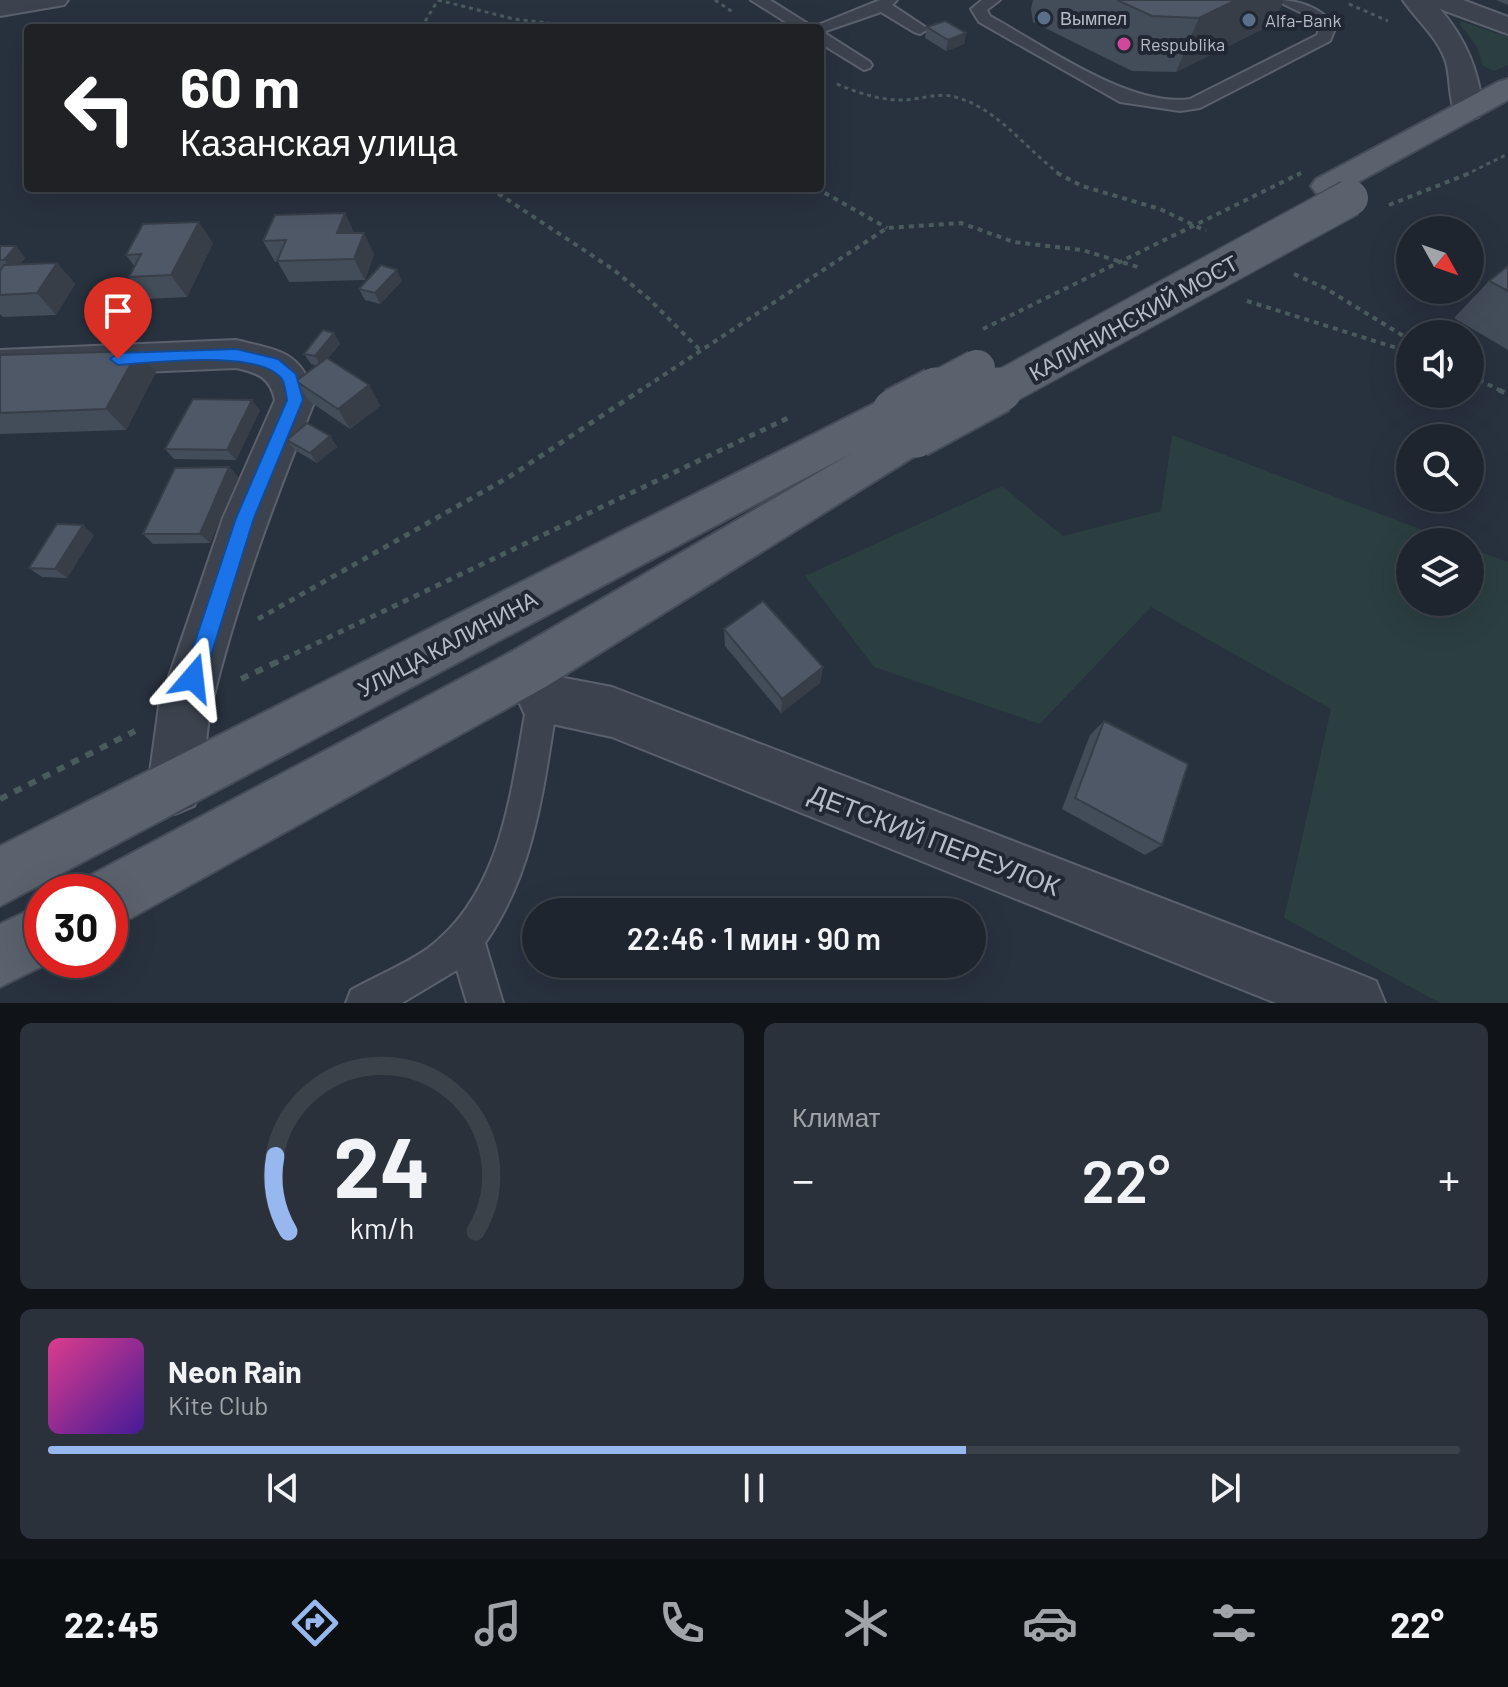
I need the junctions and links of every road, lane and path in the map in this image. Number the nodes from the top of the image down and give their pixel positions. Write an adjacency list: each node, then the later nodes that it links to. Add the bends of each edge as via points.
1 (55, 0): 10 (street)
2 (438, 0): 12 (path); 13 (path)
3 (759, 0): 14 (lane)
4 (992, 0): 5 (lane, via 979,9 984,19 1126,98 1180,106 1194,104 1324,38 1328,26)
5 (1283, 0)
6 (1339, 0): 11 (path)
7 (1416, 0): 22 (street, via 1461,58)
8 (1440, 0): 16 (street)
9 (885, 3): 15 (lane); 17 (lane)
10 (0, 8)
11 (1391, 23)
12 (423, 24)
13 (546, 24)
14 (799, 24)
15 (824, 26)
16 (1508, 26)
17 (920, 29)
18 (824, 39): 19 (lane)
19 (864, 65)
20 (833, 81): 29 (path, via 862,95 902,100 956,97 1001,121 1058,173 1082,186 1160,209)
21 (1508, 88): 22 (main road)
22 (1468, 111): 25 (main road)
23 (1508, 116): 25 (main road)
24 (1508, 154): 28 (path)
25 (1326, 185): 31 (path, bridge); 38 (main road, КАЛИНИНСКИЙ МОСТ, bridge)
26 (496, 192): 33 (path, via 614,270)
27 (823, 192): 33 (path, via 887,228)
28 (1387, 206)
29 (1215, 236)
30 (1283, 268): 32 (path)
31 (982, 330)
32 (1396, 331)
33 (701, 351): 39 (path, via 509,477)
34 (0, 364): 39 (street, via 236,354 272,363 290,378 295,400 245,518)
35 (1484, 382): 36 (path)
36 (1508, 394)
37 (790, 417): 40 (path)
38 (906, 423): 41 (main road); 43 (main road, УЛИЦА КАЛИНИНА)
39 (202, 651): 43 (street, via 185,706)
40 (237, 681)
41 (536, 684): 46 (main road); 47 (lane, via 506,872 486,914); 52 (street, ДЕТСКИЙ ПЕРЕУЛОК)
42 (139, 729): 44 (path)
43 (175, 787): 45 (main road, УЛИЦА КАЛИНИНА)
44 (0, 799)
45 (0, 877)
46 (128, 888)
47 (466, 939): 50 (lane, via 442,961); 51 (lane)
48 (24, 944): 49 (main road)
49 (0, 957)
50 (364, 1003)
51 (485, 1003)
52 (1354, 1003)

